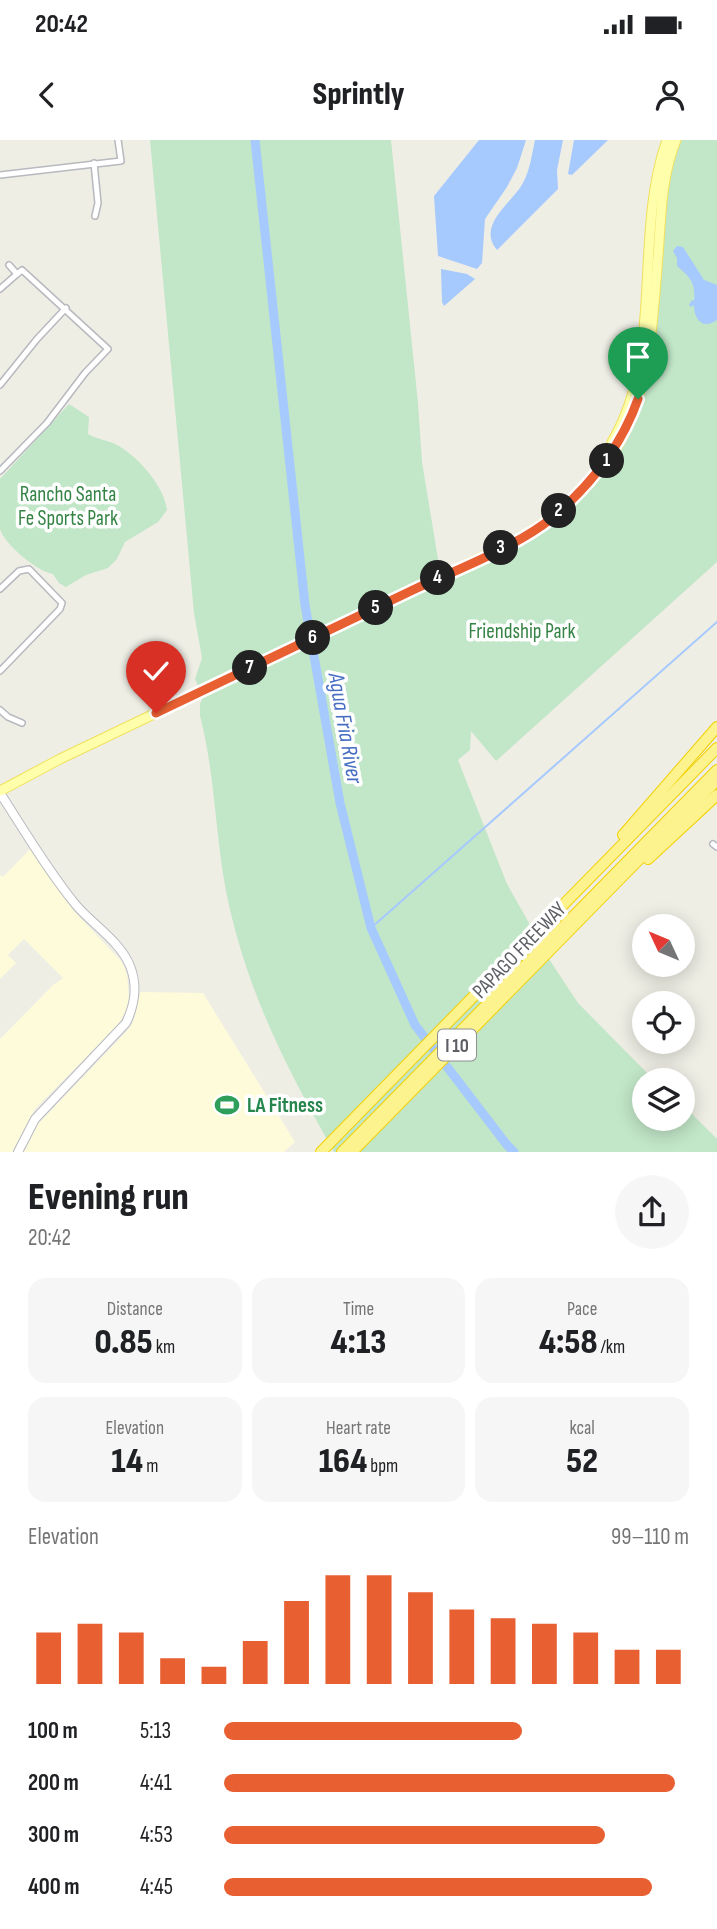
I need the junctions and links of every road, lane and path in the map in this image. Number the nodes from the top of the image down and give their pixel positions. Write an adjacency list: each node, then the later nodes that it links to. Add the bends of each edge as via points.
1 (118, 140): 4 (street, via 121,161)
2 (667, 140): 13 (main road, via 654,192 637,372 625,415)
3 (676, 140): 13 (main road, via 663,188 643,379 624,434)
4 (94, 163): 5 (street); 6 (street, via 98,203)
5 (0, 175)
6 (94, 216)
7 (9, 265): 8 (street)
8 (17, 274): 9 (street); 10 (street, via 22,270)
9 (0, 289)
10 (66, 308): 11 (street); 12 (street, via 108,349)
11 (0, 386)
12 (0, 471)
13 (597, 471): 22 (main road, via 539,527)
14 (0, 589): 15 (street, via 23,568 29,569 62,603)
15 (0, 671)
16 (0, 710): 17 (street)
17 (22, 723)
18 (717, 727): 24 (highway, via 608,850)
19 (717, 748): 24 (highway, PAPAGO FREEWAY / I 10)
20 (717, 770): 26 (highway)
21 (717, 780): 25 (highway, PAPAGO FREEWAY / I 10)
22 (0, 792): 28 (street, via 75,903 123,952 135,992 126,1023 35,1119)
23 (717, 794): 25 (highway, via 638,869)
24 (596, 871): 27 (highway, PAPAGO FREEWAY / I 10)
25 (617, 882): 26 (highway, PAPAGO FREEWAY / I 10)
26 (559, 935): 29 (highway); 30 (highway, PAPAGO FREEWAY / I 10)
27 (315, 1151)
28 (18, 1152)
29 (342, 1152)
30 (352, 1152)

